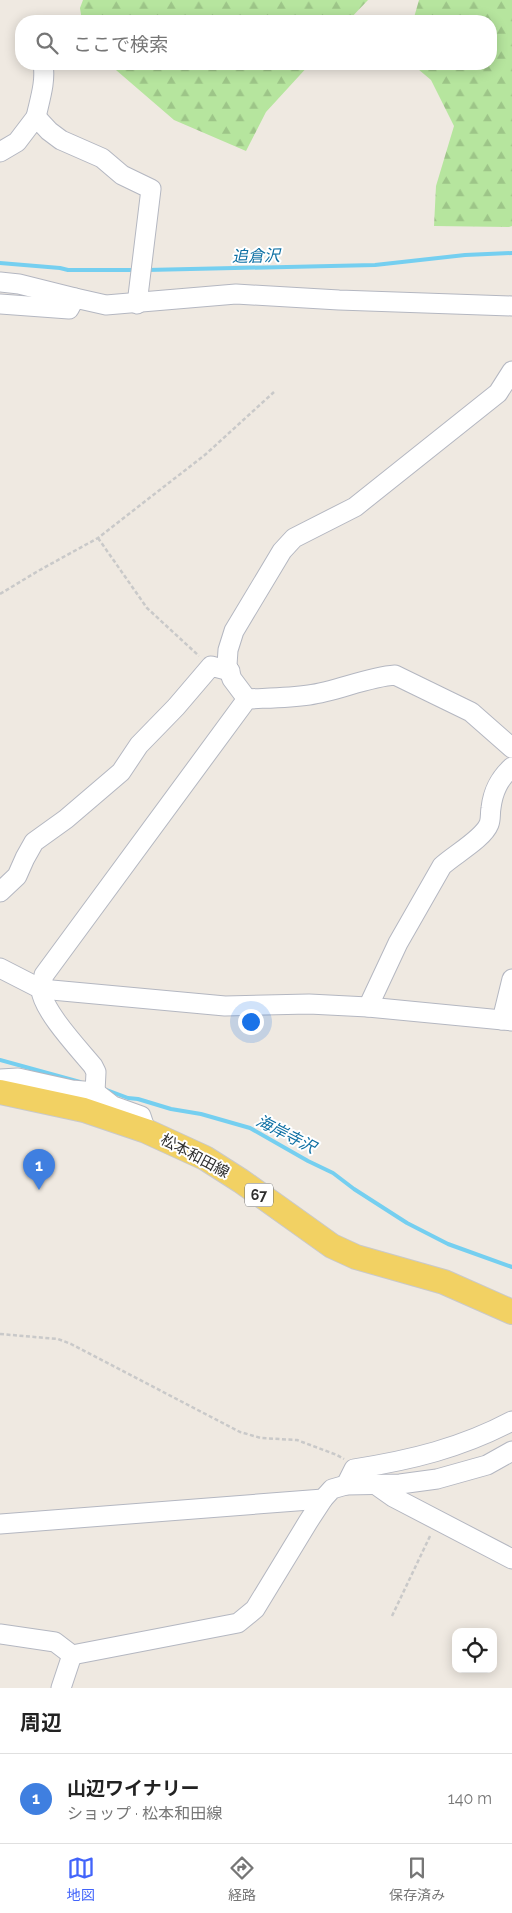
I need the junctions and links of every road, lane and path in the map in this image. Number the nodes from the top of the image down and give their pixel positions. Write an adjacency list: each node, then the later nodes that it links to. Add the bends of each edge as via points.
1 (44, 70): 2 (street)
2 (36, 117): 3 (street, via 17,142); 7 (street, via 61,140 102,158 122,175 151,189)
3 (0, 152)
4 (0, 282): 5 (street)
5 (75, 298): 6 (street, via 69,309); 7 (street, via 106,305)
6 (0, 304)
7 (137, 304): 8 (street, via 236,294)
8 (512, 306)
9 (512, 371): 11 (street)
10 (274, 392): 12 (path, via 206,454)
11 (505, 398): 15 (street, via 355,507 294,538 282,551 234,631 228,650)
12 (98, 538): 13 (path); 14 (path, via 147,608)
13 (0, 594)
14 (211, 666): 15 (street); 19 (street, via 139,745 121,772 34,842 17,876)
15 (230, 671): 16 (street)
16 (247, 699): 17 (street, via 309,695 395,675 471,712); 22 (street, via 44,975)
17 (512, 748)
18 (512, 767): 23 (street, via 503,775 493,793 489,824 481,835 442,866 398,943)
19 (0, 892)
20 (0, 968): 22 (street)
21 (512, 979): 24 (street)
22 (41, 989): 23 (street, via 225,1006 309,1004); 27 (street, via 53,1016 93,1066 96,1072)
23 (368, 1007): 24 (street)
24 (507, 1020)
25 (0, 1079): 27 (street, via 18,1078)
26 (0, 1092): 28 (main road, 松本和田線 / 67, via 84,1110)
27 (95, 1092): 28 (street, via 113,1106 141,1116)
28 (146, 1131): 29 (main road, 松本和田線 / 67, via 205,1158 332,1246 356,1257 444,1282)
29 (512, 1312)
30 (0, 1334): 33 (path, via 58,1339 240,1432 261,1438 296,1440 337,1454 349,1462)
31 (512, 1421): 33 (street, via 488,1434 446,1449)
32 (512, 1451): 34 (street, via 487,1465 437,1479)
33 (350, 1477): 34 (street); 35 (street)
34 (376, 1485): 36 (street)
35 (323, 1499): 37 (street); 41 (street, via 255,1609 238,1623)
36 (437, 1521): 38 (street); 39 (path)
37 (0, 1524)
38 (512, 1559)
39 (392, 1616)
40 (0, 1634): 41 (street, via 55,1642)
41 (72, 1655): 42 (street)
42 (61, 1688)

